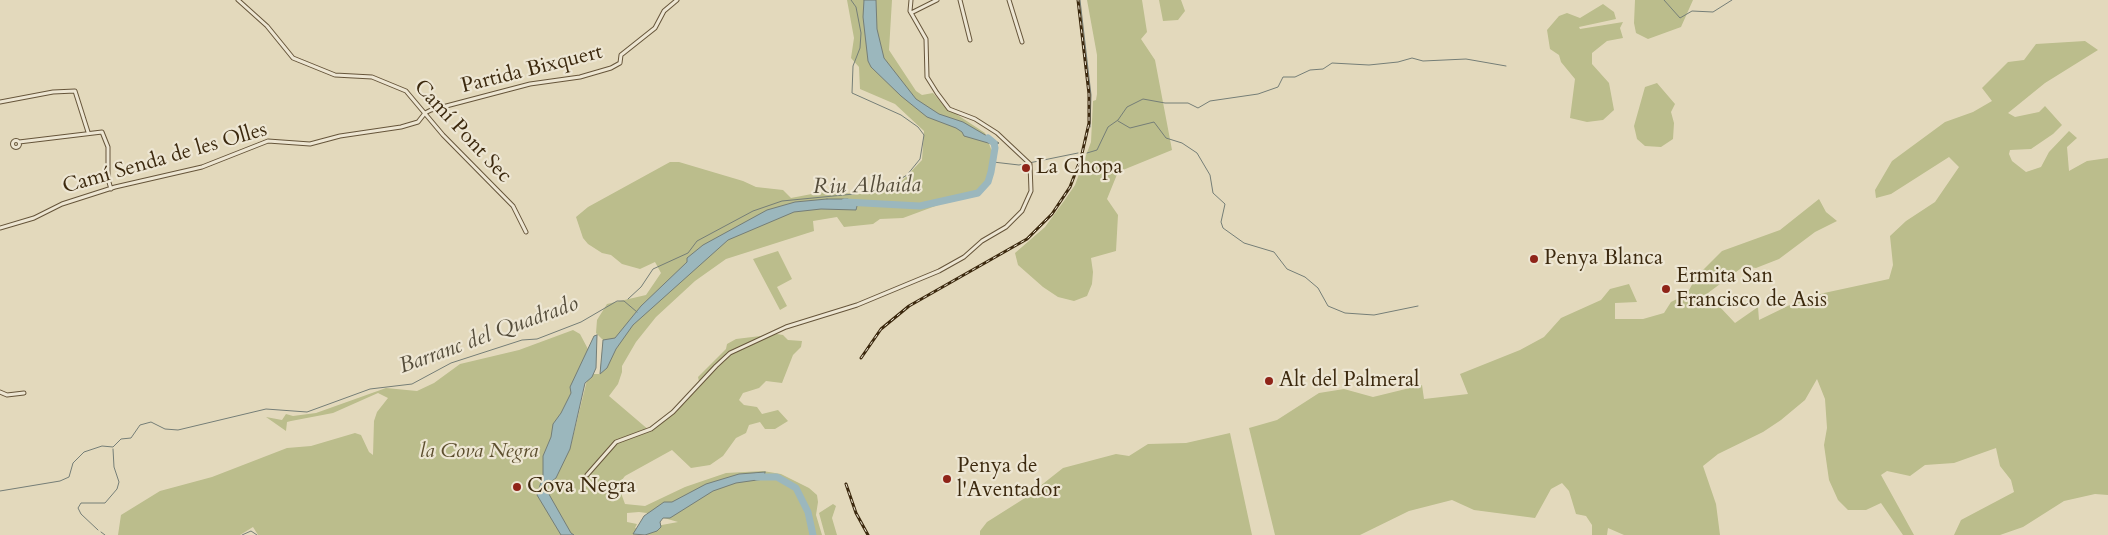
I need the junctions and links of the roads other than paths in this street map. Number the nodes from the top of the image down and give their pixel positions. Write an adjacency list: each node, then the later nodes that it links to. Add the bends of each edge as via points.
1 (238, 0): 11 (street, Camí Pont Sec, via 267,26 293,58 335,75 365,75 396,86 411,96)
2 (677, 0): 11 (street, Partida Bixquert, via 664,11 655,28 621,55 620,63 611,68 580,77 530,84)
3 (911, 0): 7 (street)
4 (937, 0): 7 (street)
5 (960, 0): 8 (street)
6 (1009, 0): 9 (street)
7 (911, 13): 19 (street, via 926,39 927,77 944,104 997,132 1030,164 1031,191 1022,211 1006,227 939,271 857,305 786,327 730,353 673,412 651,429 616,442)
8 (970, 40)
9 (1022, 42)
10 (0, 102): 12 (street, via 75,91)
11 (425, 113): 14 (street, Camí Senda de les Olles, via 418,122 323,142 300,145 268,141 202,166); 16 (street, Camí Pont Sec, via 513,206)
12 (88, 132): 13 (street); 14 (street, via 104,134)
13 (19, 142)
14 (111, 189): 15 (street, Camí Senda de les Olles)
15 (0, 228)
16 (526, 232)
17 (0, 392): 18 (street, via 7,395)
18 (24, 393)
19 (587, 475)

